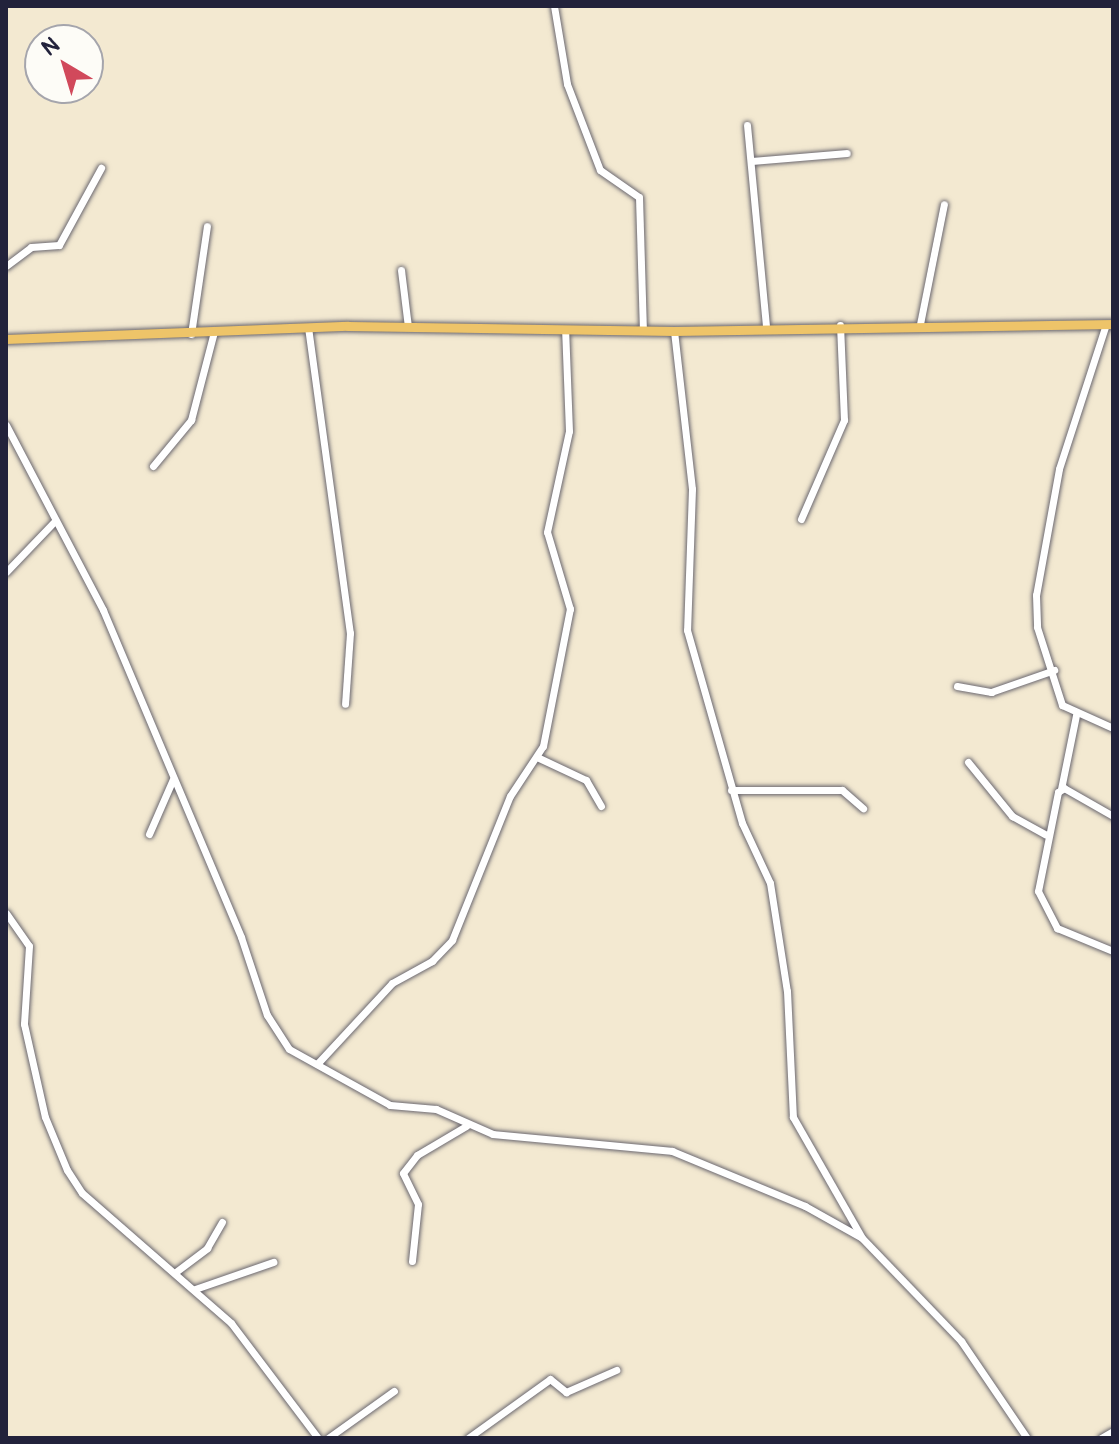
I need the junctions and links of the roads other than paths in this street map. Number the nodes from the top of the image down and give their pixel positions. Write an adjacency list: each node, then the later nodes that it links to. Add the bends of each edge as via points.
1 (554, 6): 17 (street, via 567,84 600,170 639,197)
2 (747, 125): 4 (street)
3 (847, 153): 4 (street)
4 (752, 161): 12 (street)
5 (101, 168): 8 (street, via 59,245 24,250)
6 (944, 204): 10 (street)
7 (207, 226): 20 (street)
8 (6, 266)
9 (401, 270): 15 (street)
10 (920, 324): 11 (main road); 13 (main road)
11 (1110, 324): 27 (street, via 1042,546 1037,627)
12 (766, 325): 13 (main road); 18 (main road)
13 (840, 325): 24 (street, via 844,420)
14 (308, 327): 15 (main road); 19 (main road); 29 (street, via 350,633)
15 (408, 327): 16 (main road)
16 (565, 329): 17 (main road); 32 (street, via 569,431 547,532 570,609)
17 (643, 330): 18 (main road)
18 (674, 331): 36 (street, via 693,515 685,613)
19 (214, 332): 20 (main road); 23 (street, via 191,420)
20 (191, 334): 21 (main road)
21 (6, 339)
22 (6, 425): 25 (street)
23 (153, 466)
24 (801, 519)
25 (54, 522): 26 (street); 34 (street, via 103,610)
26 (6, 572)
27 (1054, 670): 28 (street, via 991,692); 30 (street, via 1062,705)
28 (957, 686)
29 (345, 704)
30 (1076, 715): 31 (street); 35 (street)
31 (1113, 728)
32 (539, 758): 37 (street, via 586,780); 44 (street, via 510,796 452,940 432,961 392,983)
33 (968, 762): 41 (street, via 1012,816)
34 (173, 779): 40 (street); 44 (street, via 267,1015 289,1049)
35 (1061, 789): 39 (street); 41 (street)
36 (731, 790): 38 (street, via 842,790); 46 (street, via 770,883 787,991 793,1117)
37 (601, 806)
38 (863, 808)
39 (1113, 816)
40 (149, 834)
41 (1045, 834): 43 (street, via 1040,907 1066,934)
42 (6, 913): 52 (street, via 29,946 24,1024 45,1117 67,1170 82,1193)
43 (1113, 951)
44 (317, 1064): 45 (street, via 374,1100 436,1109)
45 (466, 1126): 48 (street, via 672,1151 770,1189); 50 (street, via 417,1155 403,1173 418,1204)
46 (845, 1215): 48 (street); 49 (street)
47 (222, 1222): 52 (street, via 207,1248)
48 (847, 1230): 49 (street)
49 (862, 1238): 60 (street, via 961,1341)
50 (412, 1261)
51 (273, 1262): 53 (street)
52 (177, 1271): 53 (street)
53 (195, 1289): 57 (street, via 231,1323)
54 (616, 1370): 59 (street, via 566,1392 550,1379)
55 (394, 1391): 58 (street)
56 (1113, 1431): 61 (street)
57 (318, 1438)
58 (328, 1438)
59 (468, 1438)
60 (1027, 1438)
61 (1101, 1438)

